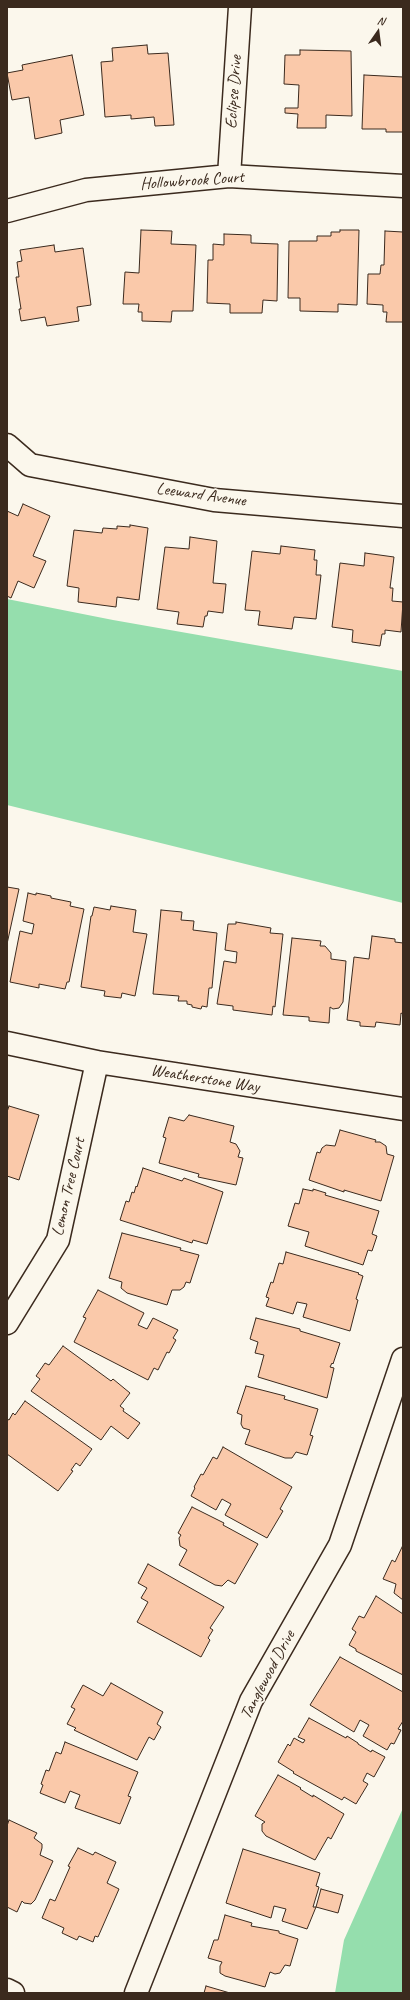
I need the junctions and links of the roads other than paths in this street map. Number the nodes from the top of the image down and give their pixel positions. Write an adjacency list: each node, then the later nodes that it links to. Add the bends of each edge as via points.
1 (240, 7): 2 (street, Eclipse Drive)
2 (229, 176): 3 (street, Hollowbrook Court); 4 (street, Hollowbrook Court, via 86,190)
3 (403, 186)
4 (7, 211)
5 (7, 445): 6 (street, Leeward Avenue, via 30,465 214,500)
6 (403, 516)
7 (7, 1043): 8 (street, Weatherstone Way)
8 (97, 1062): 9 (street, Weatherstone Way); 10 (street, Lemon Tree Court, via 58,1240)
9 (403, 1109)
10 (7, 1323)
11 (403, 1359): 14 (street, Tanglewood Drive, via 340,1545 251,1700)
12 (7, 1990): 13 (street)
13 (13, 1993)
14 (136, 1993)

